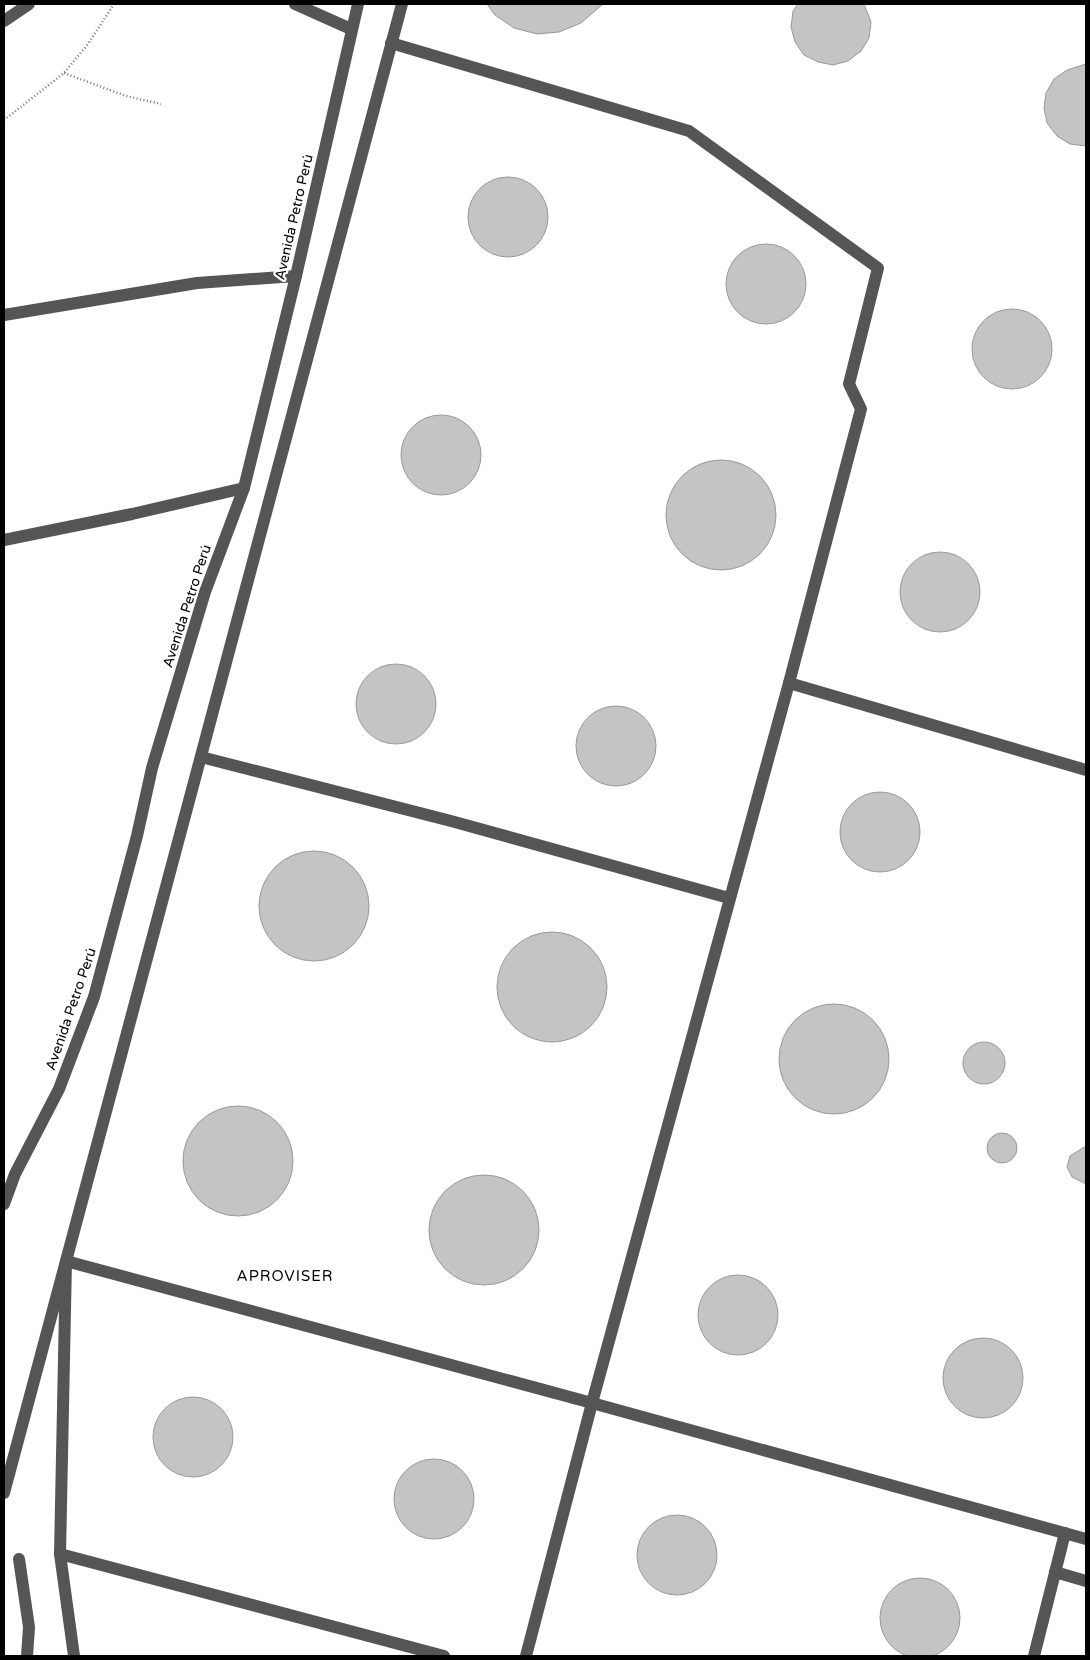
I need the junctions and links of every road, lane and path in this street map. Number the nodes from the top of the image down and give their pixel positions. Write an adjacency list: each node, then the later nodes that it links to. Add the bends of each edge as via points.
1 (29, 4): 6 (street)
2 (114, 4): 9 (path)
3 (295, 4): 7 (street)
4 (358, 4): 7 (street, Avenida Petro Perú)
5 (402, 4): 8 (street)
6 (4, 21)
7 (351, 29): 12 (street, Avenida Petro Perú)
8 (391, 42): 16 (street, via 690,131 878,268 849,384 861,409); 17 (street)
9 (64, 74): 10 (path, via 126,96); 11 (path)
10 (161, 104)
11 (4, 120)
12 (296, 276): 13 (street, via 197,282); 14 (street, Avenida Petro Perú)
13 (4, 315)
14 (244, 488): 15 (street); 20 (street, Avenida Petro Perú, via 205,592 152,768 94,998 59,1089 15,1174)
15 (4, 540)
16 (789, 683): 18 (street); 19 (street)
17 (201, 757): 19 (street, via 451,821); 21 (street)
18 (1086, 770)
19 (729, 898): 22 (street)
20 (4, 1204)
21 (66, 1261): 22 (street); 23 (street); 26 (street)
22 (592, 1403): 24 (street); 33 (street)
23 (4, 1493)
24 (1065, 1533): 25 (street); 28 (street)
25 (1086, 1539)
26 (60, 1554): 31 (street); 32 (street)
27 (19, 1559): 30 (street, via 29,1627)
28 (1055, 1572): 29 (street); 34 (street)
29 (1086, 1581)
30 (27, 1656)
31 (74, 1656)
32 (444, 1656)
33 (526, 1656)
34 (1034, 1656)

